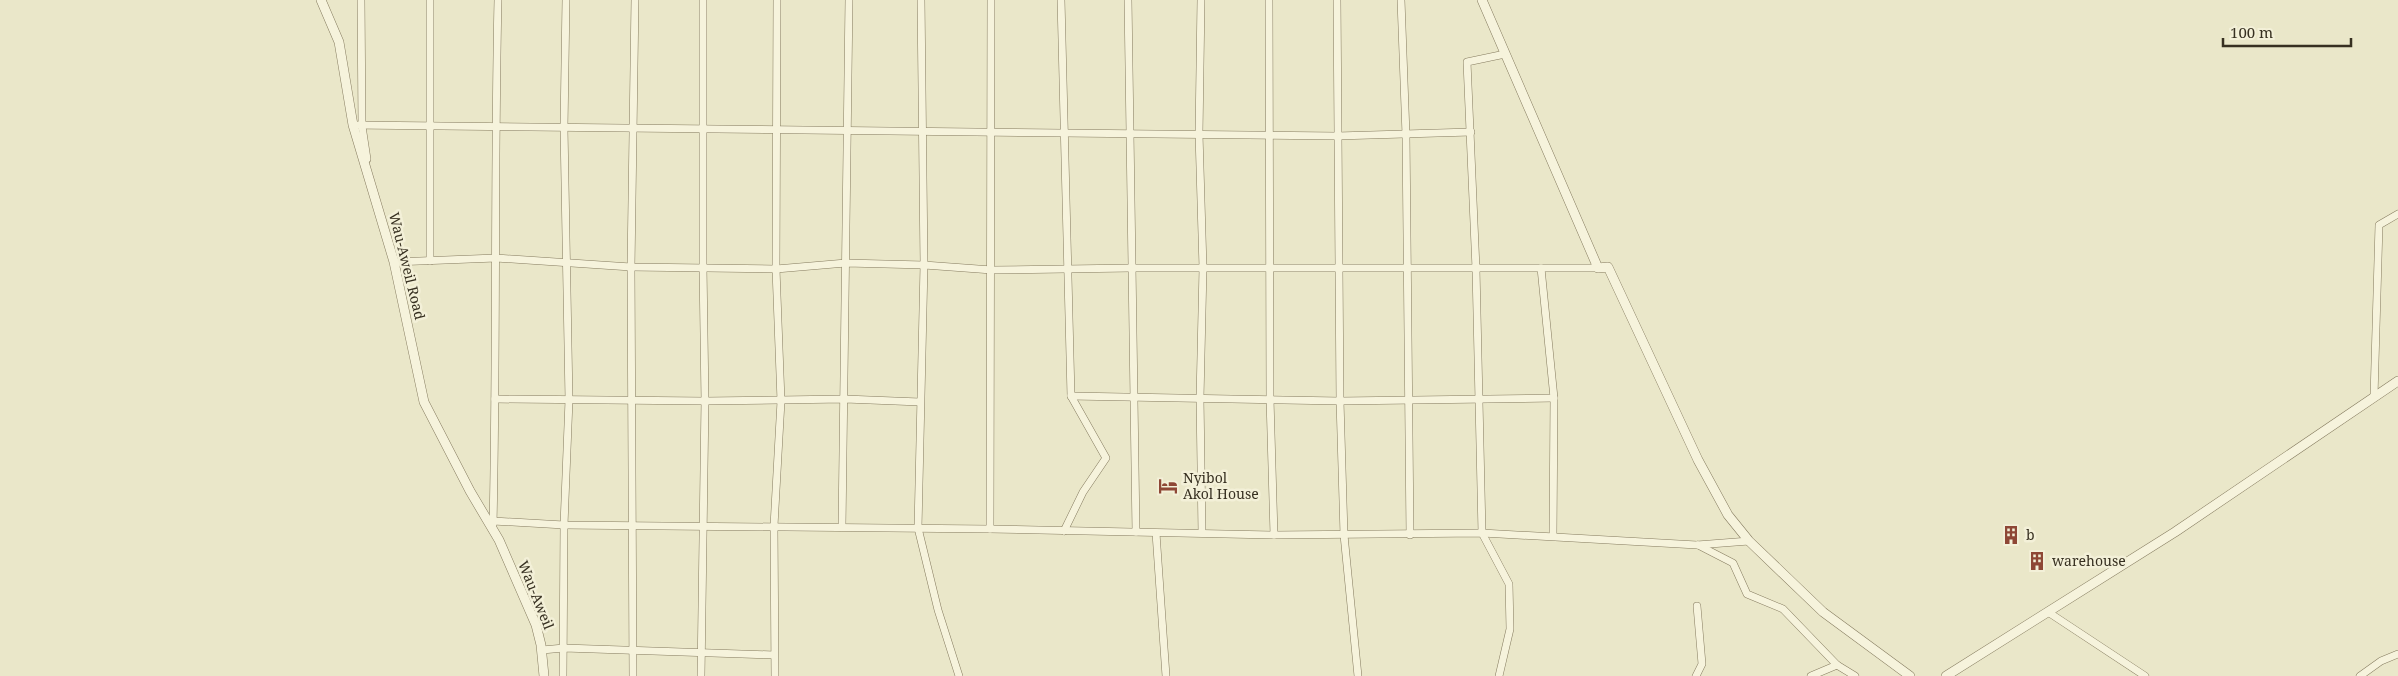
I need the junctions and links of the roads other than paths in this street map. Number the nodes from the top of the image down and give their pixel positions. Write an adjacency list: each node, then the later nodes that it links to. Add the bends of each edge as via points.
1 (321, 0): 20 (street, Wau-Aweil Road, via 339,42)
2 (361, 0): 20 (street)
3 (430, 0): 21 (street)
4 (498, 0): 22 (street)
5 (566, 0): 23 (street)
6 (635, 0): 24 (street)
7 (703, 0): 25 (street)
8 (777, 0): 26 (street)
9 (848, 0): 27 (street)
10 (920, 0): 30 (street)
11 (991, 0): 28 (street)
12 (1061, 0): 31 (street)
13 (1128, 0): 32 (street)
14 (1201, 0): 33 (street)
15 (1269, 0): 34 (street)
16 (1337, 0): 36 (street)
17 (1401, 0): 35 (street)
18 (1482, 0): 19 (street)
19 (1505, 54): 29 (street, via 1468,62); 52 (street)
20 (358, 126): 21 (street); 40 (street, Wau-Aweil Road)
21 (429, 126): 22 (street); 39 (street)
22 (495, 127): 23 (street); 38 (street)
23 (564, 128): 24 (street); 41 (street)
24 (635, 128): 25 (street); 44 (street)
25 (702, 129): 26 (street); 45 (street)
26 (778, 130): 27 (street); 54 (street)
27 (848, 131): 30 (street); 42 (street)
28 (990, 132): 30 (street); 31 (street); 55 (street)
29 (1471, 132): 35 (street); 53 (street)
30 (922, 133): 43 (street)
31 (1063, 133): 32 (street); 56 (street)
32 (1130, 134): 33 (street); 46 (street)
33 (1199, 134): 34 (street); 47 (street)
34 (1269, 135): 36 (street); 48 (street)
35 (1406, 135): 36 (street); 50 (street)
36 (1337, 136): 49 (street)
37 (2398, 214): 60 (street, via 2379,225)
38 (496, 258): 39 (street); 41 (street); 63 (street)
39 (430, 261): 40 (street)
40 (394, 262): 74 (street, Wau-Aweil Road, via 424,402 470,491)
41 (566, 263): 44 (street); 67 (street)
42 (846, 263): 43 (street); 54 (street); 65 (street)
43 (924, 265): 55 (street); 73 (street)
44 (632, 267): 45 (street); 64 (street)
45 (703, 267): 54 (street); 69 (street)
46 (1131, 268): 47 (street); 56 (street); 59 (street)
47 (1203, 268): 48 (street); 61 (street)
48 (1270, 268): 49 (street); 66 (street)
49 (1340, 268): 50 (street); 71 (street)
50 (1406, 268): 53 (street); 72 (street)
51 (1541, 268): 52 (street); 53 (street); 62 (street)
52 (1598, 268): 91 (street, via 1608,268 1698,460 1728,515)
53 (1476, 269): 68 (street)
54 (776, 270): 70 (street)
55 (992, 270): 56 (street); 81 (street)
56 (1068, 270): 58 (street)
57 (2398, 381): 60 (street)
58 (1070, 396): 59 (street); 82 (street, via 1106,458 1083,492)
59 (1134, 396): 61 (street); 83 (street)
60 (2374, 397): 94 (street, via 2175,532)
61 (1200, 398): 66 (street); 85 (street)
62 (1554, 398): 68 (street); 90 (street)
63 (495, 399): 67 (street); 74 (street)
64 (632, 399): 67 (street); 69 (street); 76 (street)
65 (846, 399): 70 (street); 73 (street); 79 (street)
66 (1270, 399): 71 (street); 87 (street)
67 (569, 400): 75 (street)
68 (1479, 400): 72 (street); 86 (street)
69 (705, 401): 70 (street); 77 (street)
70 (781, 401): 78 (street)
71 (1340, 401): 72 (street); 88 (street)
72 (1408, 401): 89 (street)
73 (920, 402): 80 (street)
74 (493, 524): 75 (street); 96 (street, Wau-Aweil, via 536,625)
75 (564, 525): 76 (street); 95 (street)
76 (632, 526): 77 (street); 97 (street)
77 (703, 526): 78 (street); 98 (street)
78 (774, 526): 79 (street); 100 (street)
79 (842, 527): 80 (street)
80 (918, 528): 81 (street); 107 (street, via 938,610)
81 (990, 529): 82 (street)
82 (1064, 530): 83 (street)
83 (1136, 532): 84 (street)
84 (1156, 533): 85 (street); 108 (street)
85 (1202, 533): 87 (street)
86 (1482, 533): 89 (street); 90 (street); 110 (street, via 1509,584 1510,629)
87 (1274, 535): 88 (street)
88 (1344, 535): 89 (street); 109 (street)
89 (1410, 535)
90 (1553, 536): 92 (street)
91 (1749, 542): 92 (street); 114 (street, via 1823,612)
92 (1698, 545): 101 (street, via 1733,563 1747,594 1783,609)
93 (1697, 606): 111 (street, via 1702,664)
94 (2048, 612): 115 (street); 116 (street)
95 (564, 648): 96 (street); 97 (street); 103 (street)
96 (542, 650): 102 (street, Wau-Aweil)
97 (633, 650): 98 (street); 104 (street)
98 (703, 653): 100 (street); 105 (street)
99 (2398, 654): 117 (street)
100 (774, 655): 106 (street)
101 (1837, 665): 112 (street); 113 (street)
102 (544, 676)
103 (563, 676)
104 (633, 676)
105 (701, 676)
106 (775, 676)
107 (959, 676)
108 (1166, 676)
109 (1358, 676)
110 (1499, 676)
111 (1696, 676)
112 (1811, 676)
113 (1855, 676)
114 (1910, 676)
115 (1946, 676)
116 (2145, 676)
117 (2360, 676)

